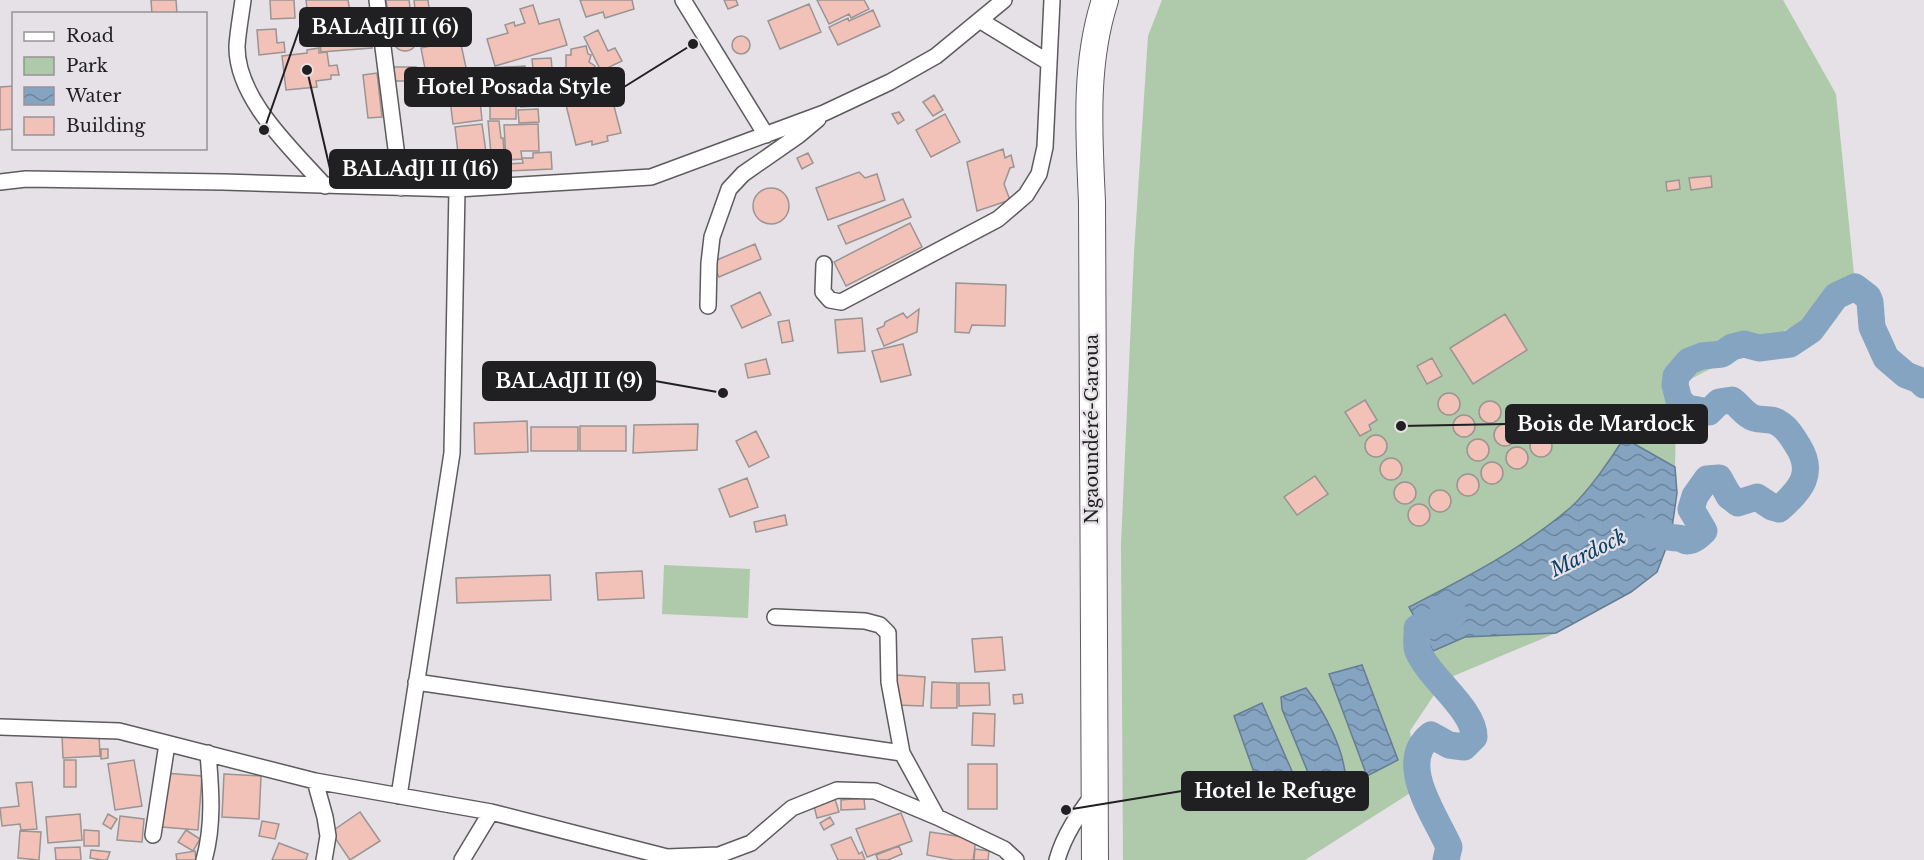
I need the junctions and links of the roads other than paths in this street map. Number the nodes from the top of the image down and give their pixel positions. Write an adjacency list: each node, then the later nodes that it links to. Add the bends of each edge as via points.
1 (243, 0): 12 (street, via 237,48 243,76 261,115)
2 (377, 0): 13 (street)
3 (683, 0): 10 (street)
4 (1004, 0): 7 (street)
5 (1052, 0): 8 (street)
6 (1105, 0): 24 (highway, Ngaoundéré-Garoua, via 1088,106 1092,202)
7 (981, 21): 8 (street); 9 (street, via 936,56)
8 (1048, 62): 15 (street, via 1045,147 1039,174 1026,195 998,219 841,302 830,300 823,292)
9 (824, 113): 10 (street); 16 (street, via 729,189 712,237)
10 (766, 135): 14 (street, via 651,177)
11 (0, 182): 12 (street, via 26,179)
12 (325, 186): 13 (street)
13 (401, 188): 14 (street)
14 (457, 189): 18 (street, via 452,453)
15 (824, 264)
16 (708, 306)
17 (775, 617): 22 (street, via 865,621 888,633 889,682)
18 (417, 682): 22 (street); 25 (street)
19 (0, 727): 20 (street, via 119,732)
20 (167, 744): 21 (street); 28 (street)
21 (208, 753): 23 (street); 29 (street, via 212,800 210,841)
22 (902, 753): 27 (street)
23 (315, 782): 25 (street); 30 (street, via 328,836)
24 (1094, 794): 33 (street, via 1062,843); 34 (highway, Ngaoundéré-Garoua)
25 (399, 796): 26 (street)
26 (491, 812): 27 (street, via 667,857 719,855 751,843 792,808 837,790 875,791); 31 (street)
27 (937, 817): 32 (street, via 1004,849)
28 (153, 835)
29 (204, 860)
30 (324, 860)
31 (462, 860)
32 (1016, 860)
33 (1058, 860)
34 (1095, 860)

